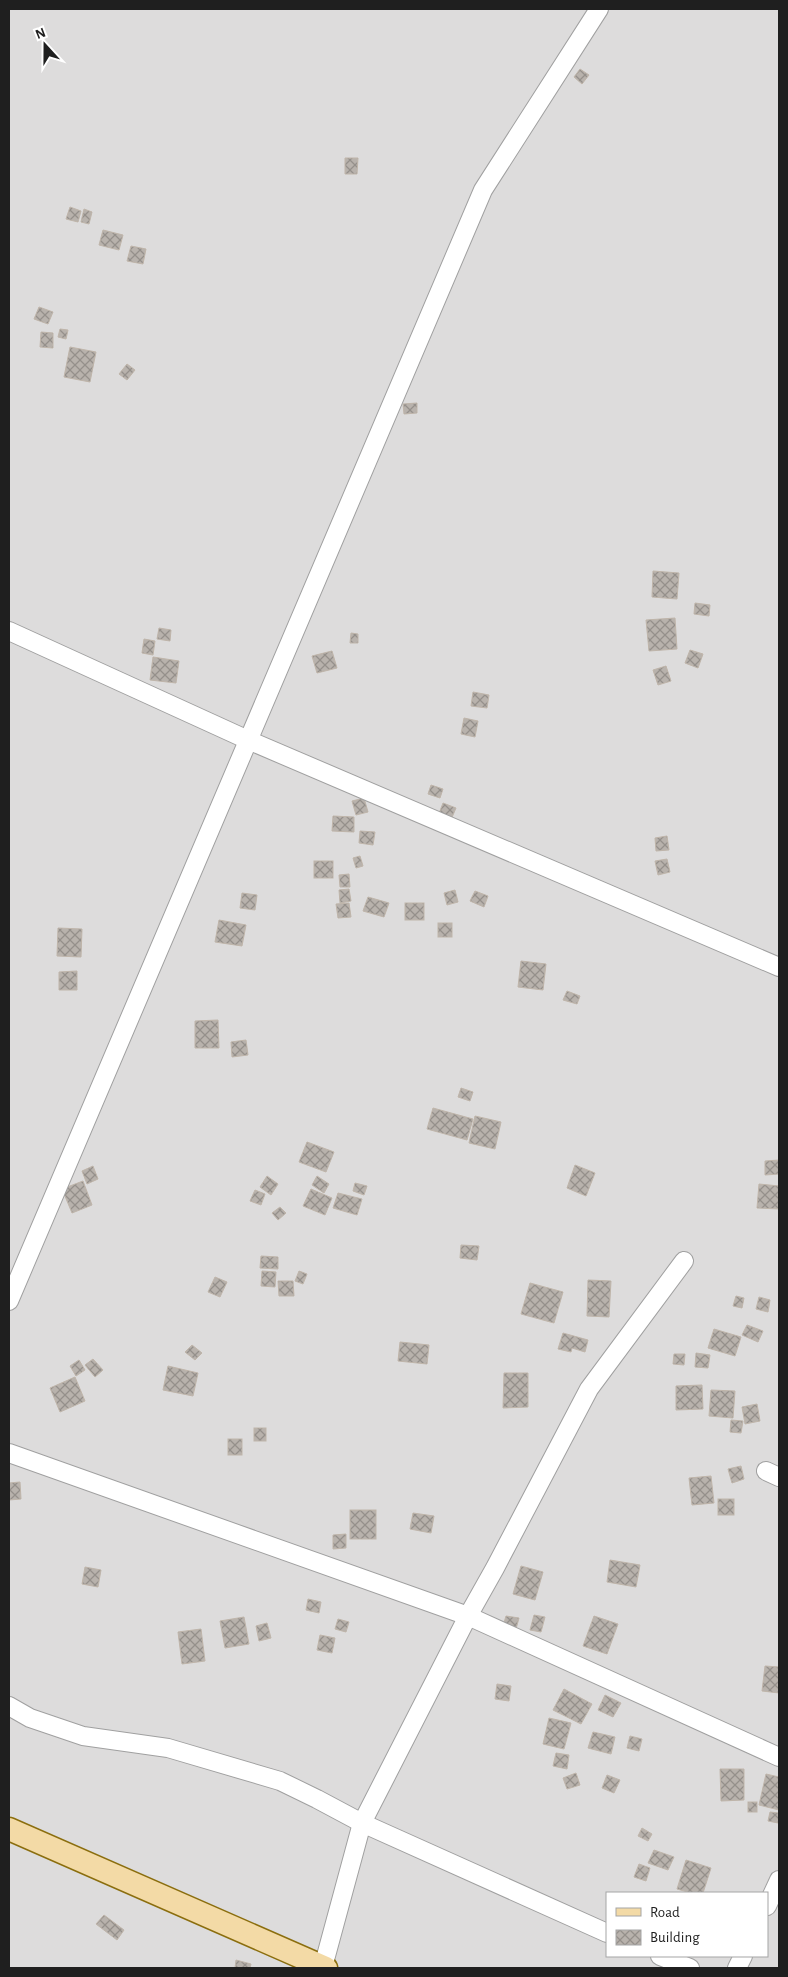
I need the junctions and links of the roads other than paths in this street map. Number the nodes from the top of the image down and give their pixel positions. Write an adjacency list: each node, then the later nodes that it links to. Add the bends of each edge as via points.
1 (598, 9): 3 (street, via 483,190)
2 (9, 631): 3 (street)
3 (248, 740): 4 (street); 6 (street)
4 (779, 967)
5 (684, 1260): 8 (street, via 589,1389)
6 (9, 1301)
7 (9, 1453): 8 (street)
8 (468, 1616): 10 (street); 11 (street)
9 (9, 1706): 11 (street, via 30,1718 82,1736 168,1748 280,1781)
10 (779, 1757)
11 (362, 1823): 15 (street); 17 (street)
12 (9, 1828): 17 (main road)
13 (779, 1880): 14 (street)
14 (768, 1904)
15 (606, 1933)
16 (662, 1957): 18 (street)
17 (324, 1968)
18 (690, 1968)

